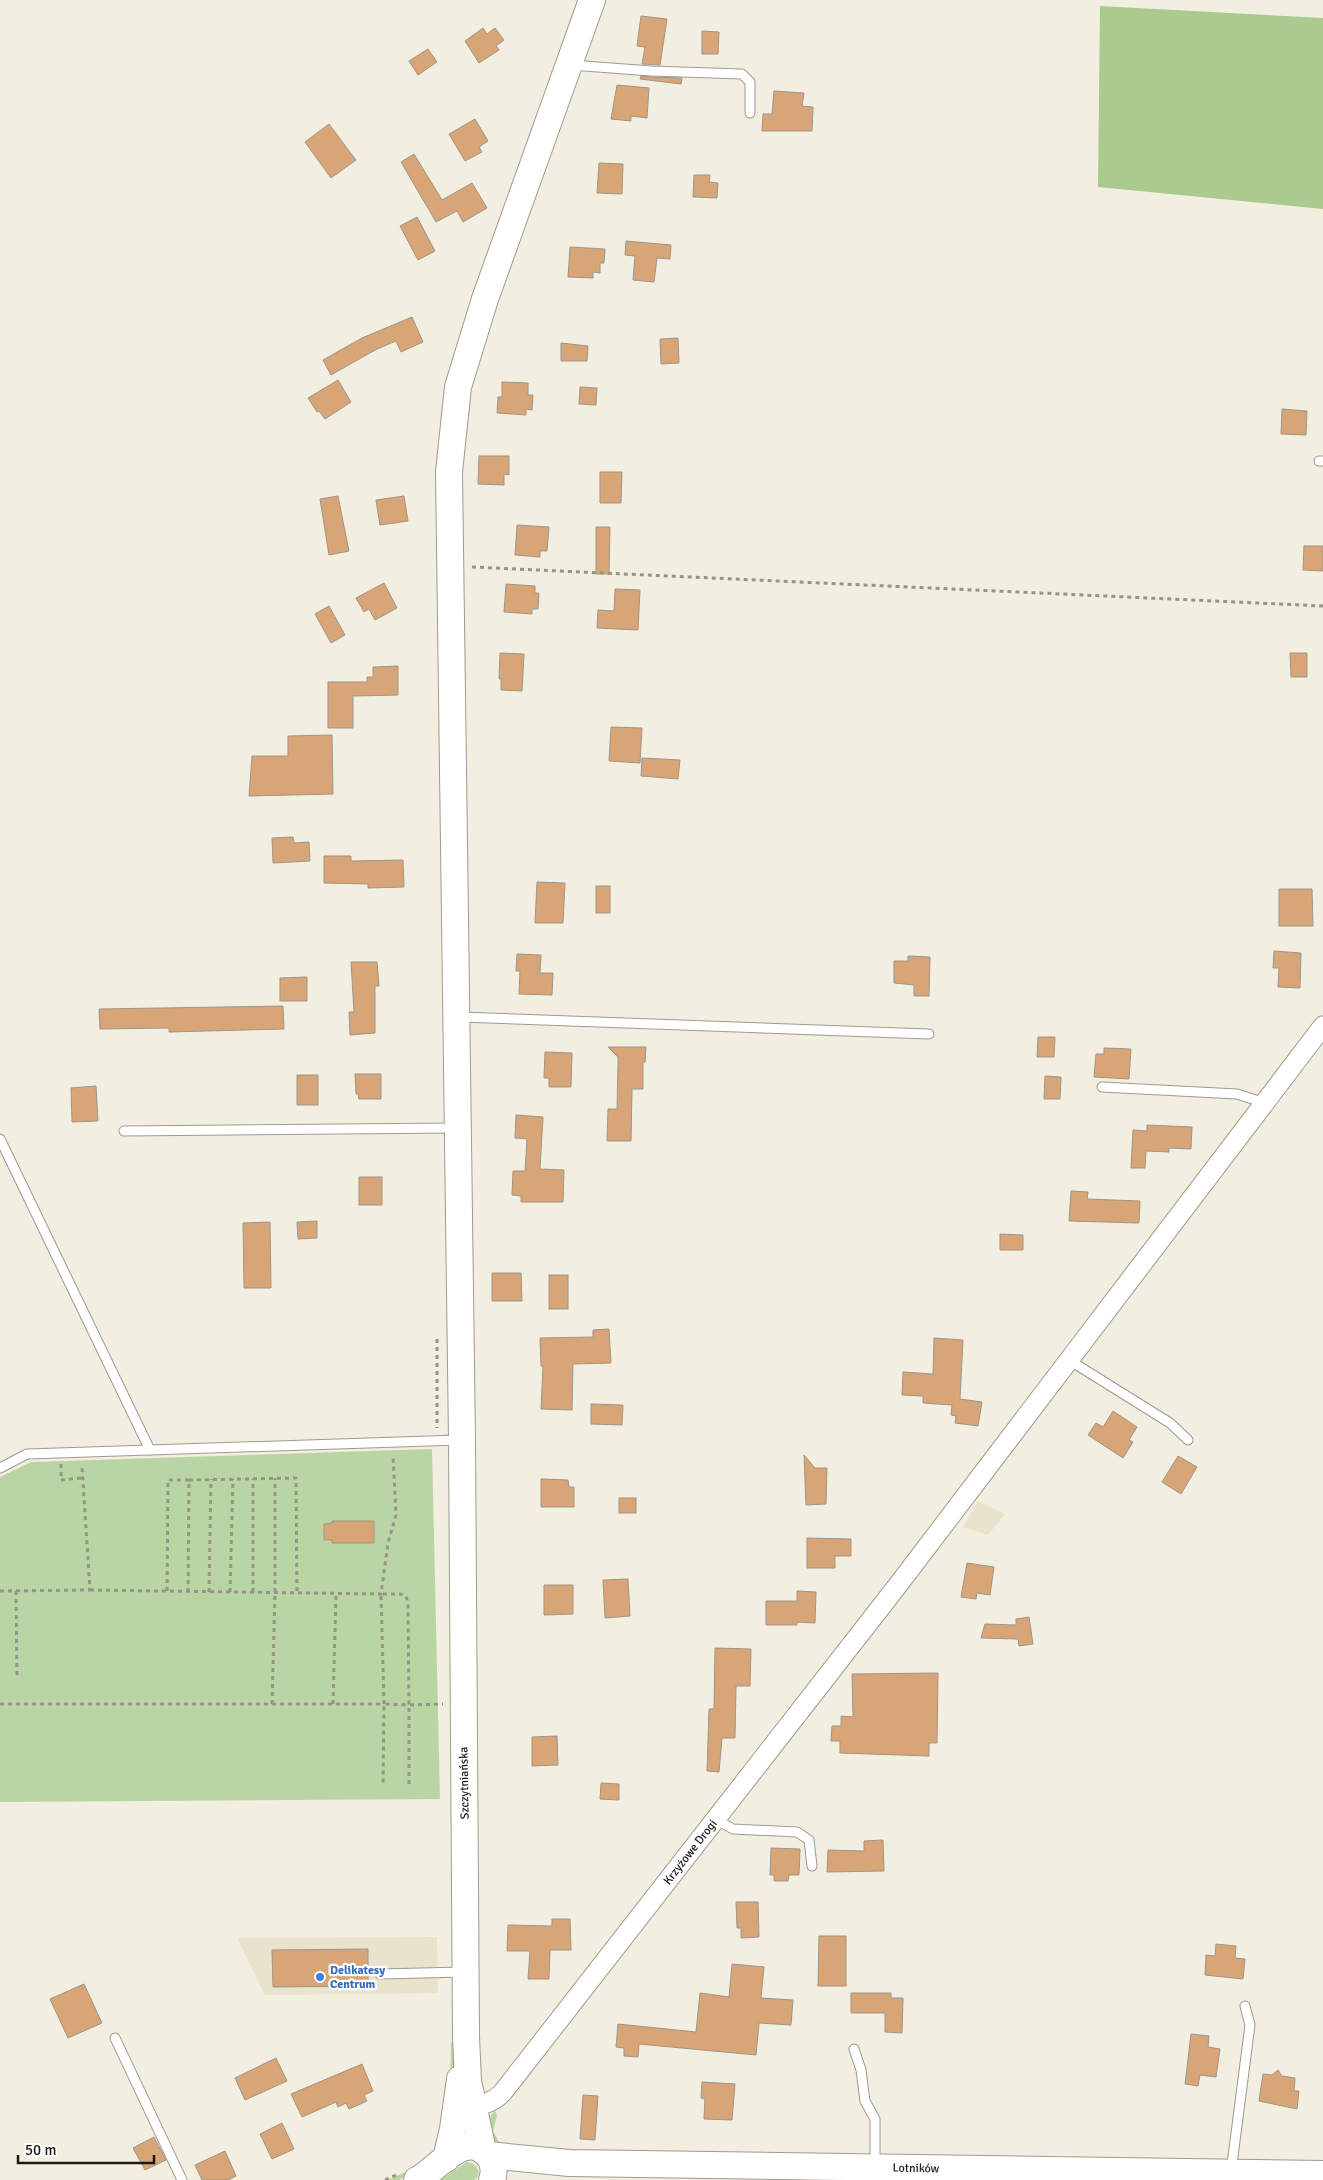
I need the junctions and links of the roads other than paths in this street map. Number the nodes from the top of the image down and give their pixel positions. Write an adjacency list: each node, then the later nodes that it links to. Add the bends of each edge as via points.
1 (592, 0): 2 (street, Szczytniańska)
2 (569, 64): 3 (lane, via 652,72 742,74 750,82); 4 (street, Szczytniańska, via 485,299 458,387 449,472)
3 (750, 113)
4 (456, 1017): 6 (lane); 9 (street, Szczytniańska)
5 (1323, 1026): 8 (street, Krzyżowe Drogi)
6 (929, 1034)
7 (1102, 1087): 8 (lane, via 1237,1094)
8 (1265, 1103): 12 (street, Krzyżowe Drogi)
9 (458, 1128): 10 (lane); 13 (street, Szczytniańska)
10 (124, 1132)
11 (0, 1139): 15 (lane)
12 (1069, 1360): 14 (lane, via 1170,1423); 17 (street, Krzyżowe Drogi)
13 (462, 1440): 15 (lane); 19 (street, Szczytniańska)
14 (1188, 1440)
15 (150, 1450): 16 (lane, via 27,1454)
16 (0, 1468)
17 (715, 1819): 18 (lane, via 733,1829 796,1832 809,1840); 24 (street, Krzyżowe Drogi, via 497,2099)
18 (812, 1866)
19 (466, 1972): 20 (lane); 24 (street, Szczytniańska, via 468,2081)
20 (380, 1974)
21 (1245, 2006): 29 (lane, via 1250,2025)
22 (115, 2038): 33 (lane)
23 (854, 2049): 28 (lane, via 861,2070 865,2101 875,2119)
24 (464, 2106): 25 (street, Szczytniańska); 26 (street, Szczytniańska)
25 (446, 2159): 26 (street, Lotników, via 465,2146 472,2146); 34 (street, Lotników)
26 (488, 2162): 27 (street, Lotników)
27 (570, 2163): 28 (street, Lotników); 35 (street, Lotników)
28 (876, 2168): 31 (street, Lotników)
29 (1231, 2173): 30 (street, Lotników); 32 (street, Lotników)
30 (1323, 2174)
31 (1020, 2175): 32 (street, Lotników)
32 (1070, 2175)
33 (182, 2180)
34 (417, 2180)
35 (501, 2180)

